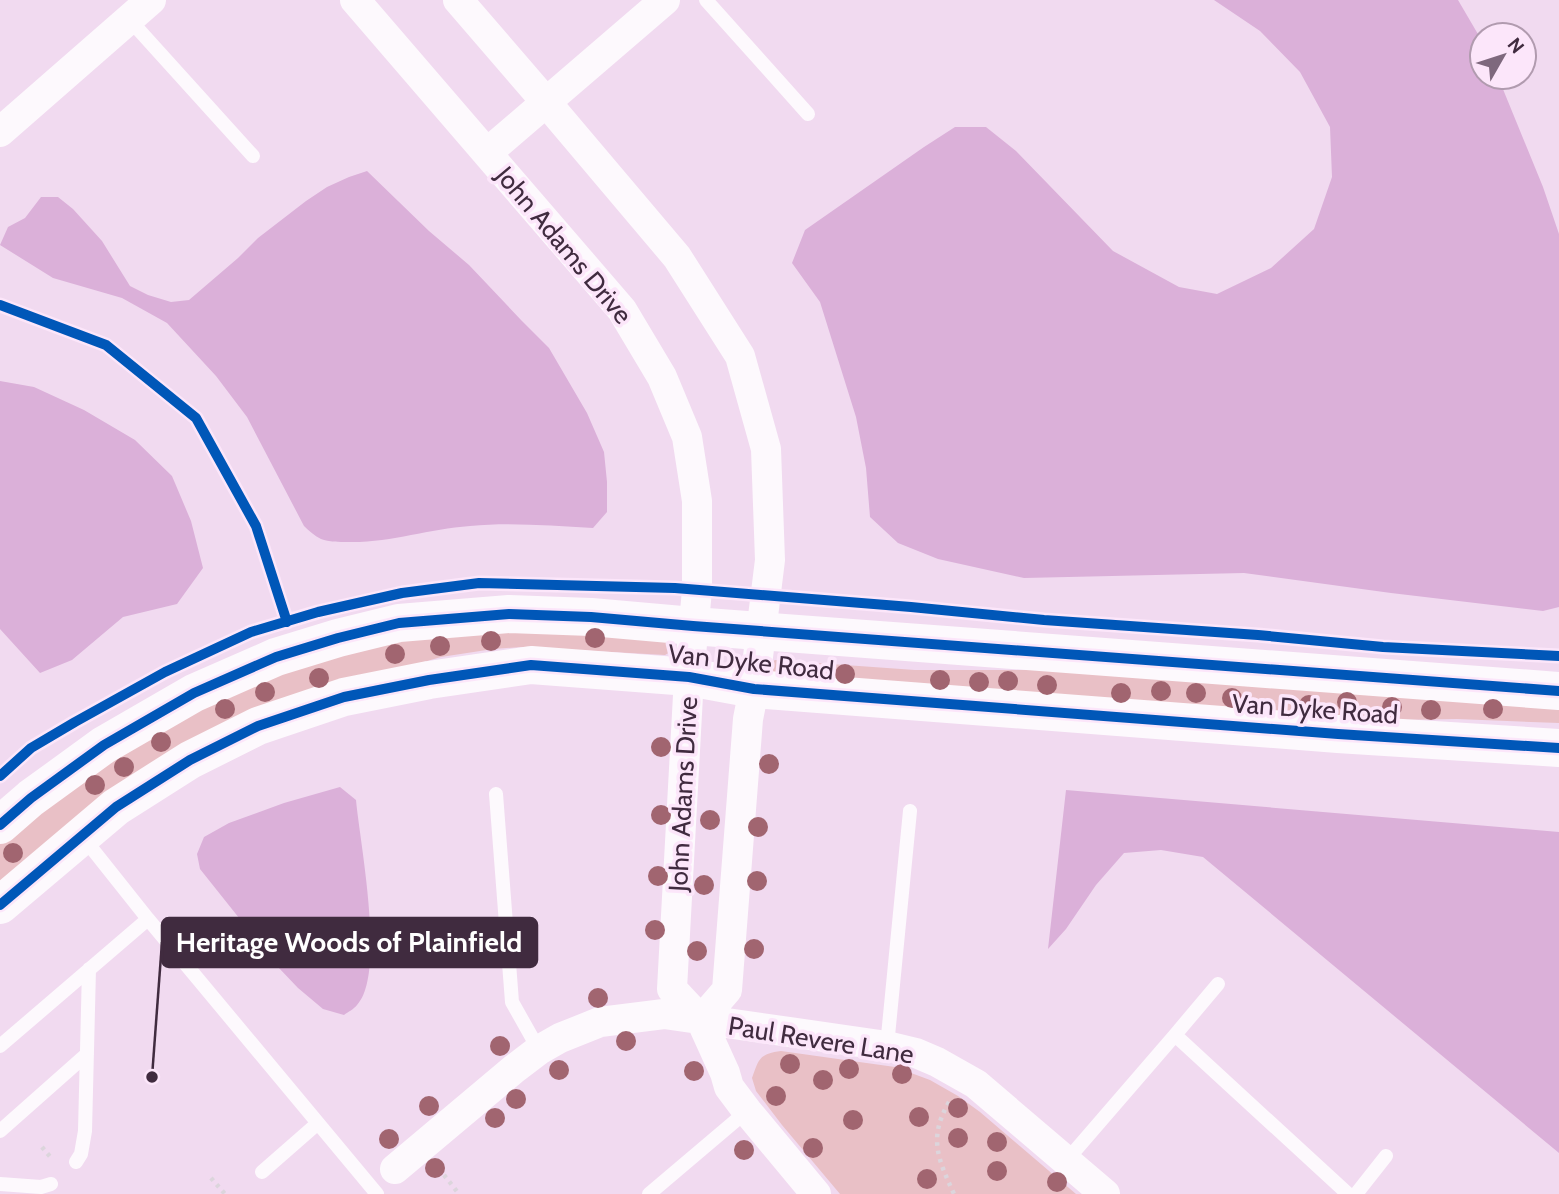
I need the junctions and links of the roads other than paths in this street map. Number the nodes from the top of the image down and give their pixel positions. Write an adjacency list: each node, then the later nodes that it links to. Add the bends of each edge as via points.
1 (355, 0): 9 (street, John Adams Drive)
2 (458, 0): 6 (street)
3 (665, 0): 6 (street)
4 (706, 0): 7 (lane)
5 (140, 10): 8 (street); 10 (lane)
6 (547, 102): 9 (street); 12 (street, via 677,257 740,356 766,449 770,560)
7 (808, 114)
8 (0, 132)
9 (487, 153): 11 (street, John Adams Drive, via 622,310 662,377 687,437 697,501)
10 (253, 156)
11 (693, 626): 12 (street, Van Dyke Road); 13 (street, John Adams Drive); 19 (street, Van Dyke Road, via 509,614 400,623 338,638 276,657 194,693 104,745)
12 (761, 632): 14 (street); 15 (street, Van Dyke Road)
13 (689, 677): 14 (street, Van Dyke Road); 20 (street, Van Dyke Road, via 531,665 344,697 258,726 190,761 116,807); 25 (street, John Adams Drive, via 672,989)
14 (754, 688): 16 (street, Van Dyke Road); 25 (street, via 727,990)
15 (1559, 691)
16 (1559, 748)
17 (496, 794): 29 (lane, via 512,1002)
18 (910, 811): 28 (lane)
19 (0, 825)
20 (81, 836): 21 (street, Van Dyke Road); 22 (lane)
21 (0, 905)
22 (148, 919): 23 (lane); 32 (lane)
23 (89, 969): 27 (lane); 30 (lane)
24 (1217, 984): 26 (lane)
25 (701, 1020): 28 (street, Paul Revere Lane); 29 (street, Paul Revere Lane, via 664,1014 600,1022); 31 (street, John Adams Drive, via 729,1087)
26 (1175, 1035): 35 (lane); 45 (lane)
27 (0, 1046)
28 (887, 1046): 35 (street, Paul Revere Lane, via 916,1053 976,1084)
29 (539, 1050): 37 (street, Paul Revere Lane)
30 (87, 1054): 33 (lane); 36 (lane, via 85,1131)
31 (747, 1111): 42 (lane); 43 (street, John Adams Drive)
32 (318, 1123): 38 (lane); 41 (lane)
33 (0, 1131)
34 (1387, 1156): 46 (lane)
35 (1067, 1160): 44 (street, Paul Revere Lane)
36 (76, 1162)
37 (395, 1169)
38 (262, 1172)
39 (0, 1184): 40 (lane)
40 (51, 1184)
41 (377, 1194)
42 (649, 1194)
43 (816, 1194)
44 (1105, 1194)
45 (1348, 1194)
46 (1356, 1194)

